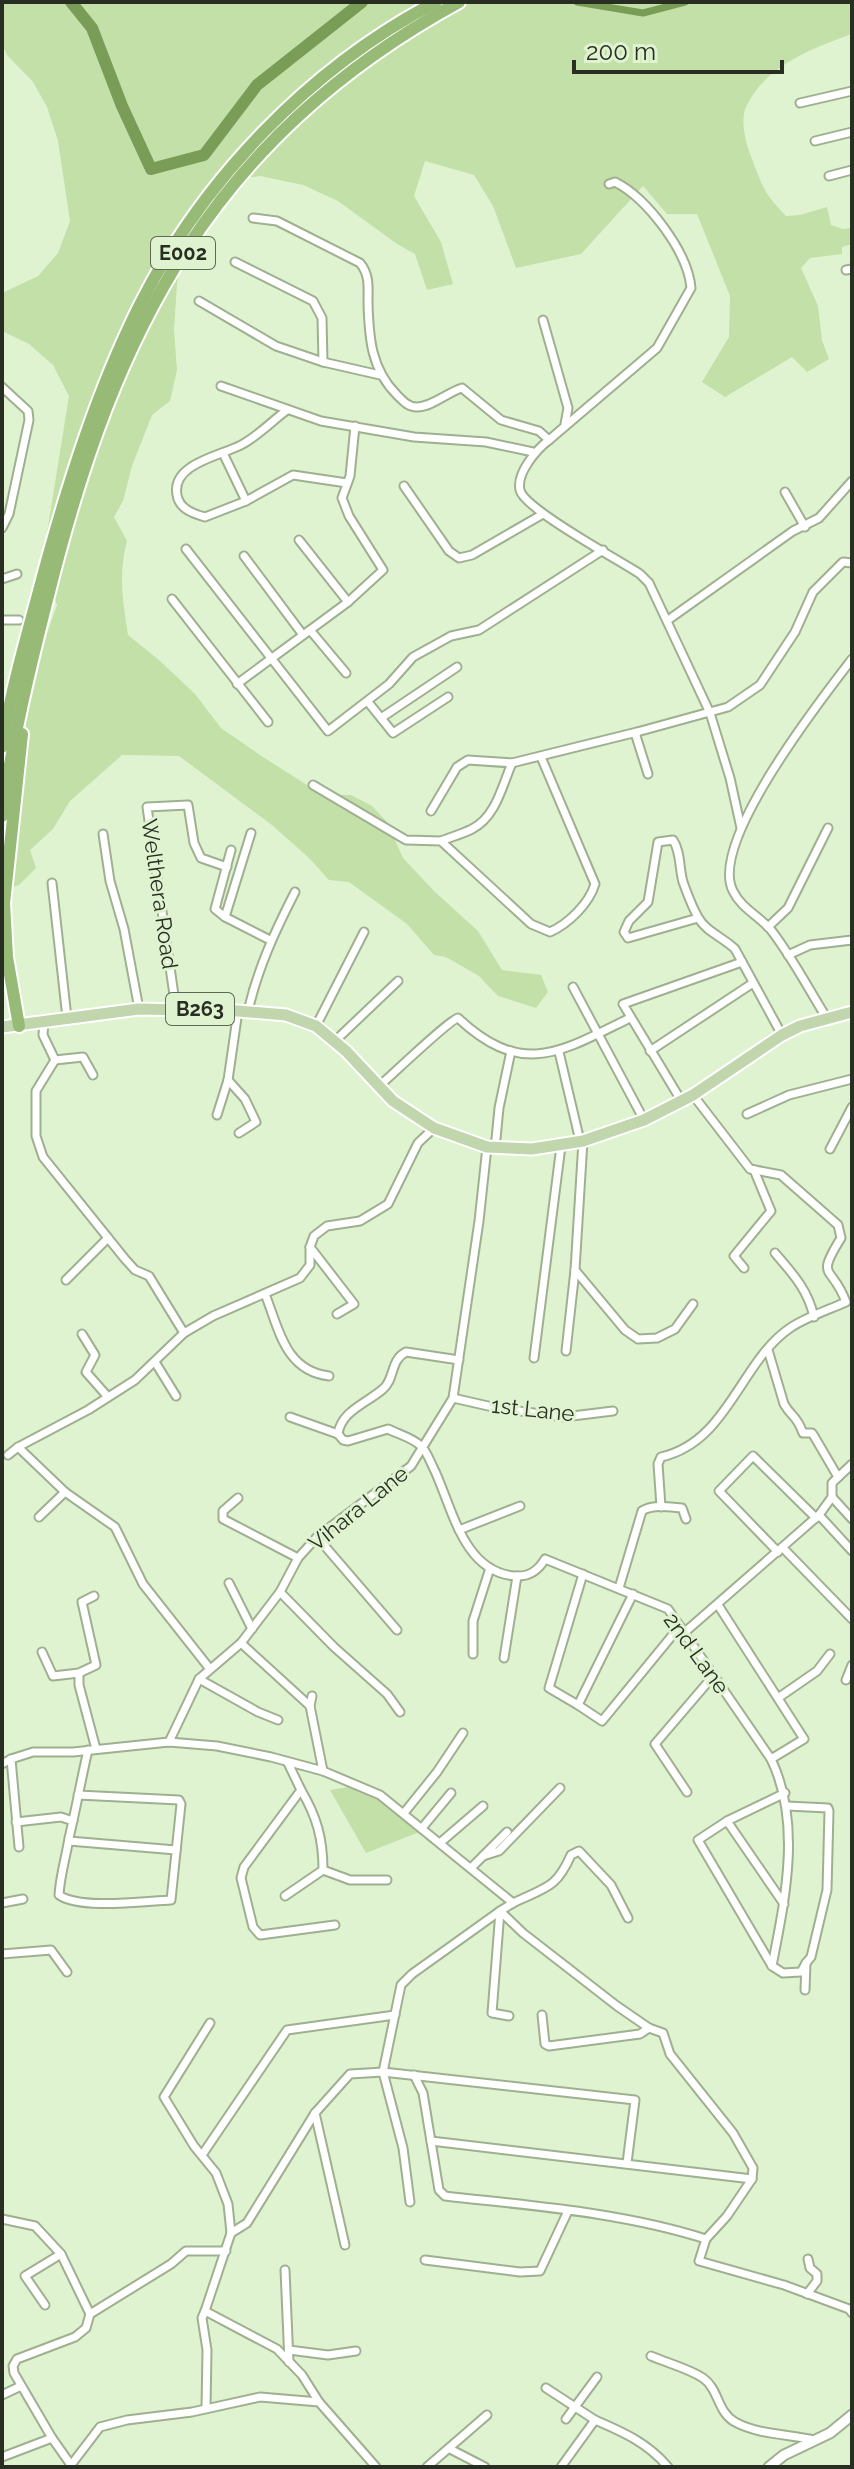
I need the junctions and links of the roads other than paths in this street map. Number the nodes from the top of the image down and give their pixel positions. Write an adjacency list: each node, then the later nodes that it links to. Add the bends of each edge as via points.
1 (436, 2): 40 (highway, E002, via 310,89 245,154 188,225 122,343 78,457)
2 (459, 2): 40 (highway, E002, via 378,50 317,97 256,157 194,236 118,378)
3 (852, 91): 4 (street)
4 (800, 103)
5 (852, 132): 6 (street)
6 (815, 141)
7 (852, 170): 8 (street)
8 (829, 176)
9 (609, 184): 20 (street, via 626,187 645,202 671,236 691,288 657,348)
10 (253, 218): 15 (street, via 277,221 367,271 369,337)
11 (235, 262): 14 (street, via 313,301 322,318)
12 (199, 301): 14 (street, via 276,346)
13 (543, 320): 20 (street, via 568,408)
14 (323, 362): 15 (street)
15 (380, 375): 21 (street, via 413,407 462,388 501,420 539,431)
16 (221, 386): 18 (street)
17 (2, 387): 31 (street, via 28,411 29,420)
18 (287, 410): 19 (street); 23 (street)
19 (355, 426): 22 (street); 25 (street)
20 (565, 426): 21 (street)
21 (549, 440): 22 (street)
22 (533, 452): 29 (street, via 519,486 524,500)
23 (223, 453): 28 (street); 28 (street, via 185,470 176,497 183,508 205,517)
24 (852, 481): 30 (street)
25 (347, 483): 28 (street, via 293,475); 41 (street, via 342,498 349,516 383,570)
26 (404, 486): 29 (street, via 459,558)
27 (785, 492): 30 (street)
28 (246, 501)
29 (543, 514): 34 (street)
30 (805, 527): 44 (street)
31 (2, 528)
32 (299, 540): 41 (street)
33 (186, 549): 47 (street)
34 (603, 550): 44 (street, via 649,583); 53 (street, via 479,630 451,636 413,657)
35 (244, 556): 45 (street)
36 (852, 563): 54 (street, via 843,562 813,592 795,632 760,685)
37 (17, 574): 38 (street)
38 (2, 579)
39 (172, 599): 51 (street)
40 (41, 602): 46 (highway, E002); 57 (highway, E002)
41 (348, 602): 45 (street)
42 (2, 620): 43 (street)
43 (19, 620)
44 (668, 620): 54 (street)
45 (306, 632): 47 (street); 50 (street)
46 (31, 656): 65 (highway, E002); 95 (highway, via 4,903)
47 (270, 659): 51 (street); 53 (street, via 328,731)
48 (852, 659): 66 (street, via 795,734)
49 (457, 667): 55 (street)
50 (346, 673)
51 (237, 684): 56 (street)
52 (448, 697): 55 (street, via 393,733)
53 (368, 702): 55 (street)
54 (710, 713): 58 (street); 66 (street)
55 (381, 718)
56 (268, 722)
57 (4, 731): 59 (highway, E002)
58 (637, 732): 60 (street); 62 (street)
59 (2, 747)
60 (541, 757): 61 (street); 70 (street, via 595,884 581,908 559,928 550,932 531,924)
61 (512, 763): 64 (street, via 468,760 457,767); 70 (street, via 482,822)
62 (648, 774)
63 (313, 785): 70 (street, via 406,840)
64 (431, 811)
65 (2, 816)
66 (741, 828): 77 (street, via 731,888)
67 (828, 828): 77 (street, via 788,908)
68 (251, 833): 75 (street)
69 (103, 834): 86 (street)
70 (441, 841)
71 (231, 850): 72 (street)
72 (227, 867): 75 (street, via 215,909); 87 (street, Welthera Road, via 201,858 188,805 147,807)
73 (52, 883): 91 (street)
74 (295, 892): 79 (street)
75 (225, 917): 79 (street)
76 (698, 918): 76 (street, via 677,846 673,840 658,842 648,902 624,932 628,938 641,936); 82 (street, via 724,938)
77 (768, 927): 81 (street)
78 (364, 932): 96 (street)
79 (270, 940): 88 (street)
80 (852, 940): 81 (street, via 810,945)
81 (788, 955): 90 (street)
82 (742, 962): 84 (street); 92 (street, via 623,1004)
83 (398, 981): 100 (street)
84 (753, 983): 99 (street); 102 (street)
85 (573, 987): 98 (street)
86 (139, 1009): 87 (main road, B263); 91 (main road, B263)
87 (176, 1009): 88 (main road, B263)
88 (243, 1011): 96 (main road, B263, via 286,1015); 107 (street)
89 (852, 1012): 90 (main road, B263)
90 (826, 1017): 99 (main road, B263)
91 (67, 1018): 94 (main road, B263)
92 (630, 1018): 98 (street); 102 (street)
93 (2, 1019): 95 (main road, B263)
94 (44, 1021): 95 (main road, B263); 104 (street, via 43,1035)
95 (19, 1022): 97 (main road, B263)
96 (316, 1026): 100 (main road, B263)
97 (2, 1027)
98 (599, 1033): 103 (street); 114 (street)
99 (782, 1035): 109 (main road, B263)
100 (335, 1041): 108 (main road, B263)
101 (511, 1051): 103 (street); 108 (street, via 458,1018 450,1020); 119 (street, Vihara Lane)
102 (650, 1051): 110 (street)
103 (559, 1052): 117 (street)
104 (55, 1060): 105 (street, via 83,1057); 122 (street, via 36,1091 36,1136 43,1157)
105 (93, 1075)
106 (852, 1079): 112 (street, via 789,1095)
107 (228, 1080): 113 (street); 116 (street, via 256,1122)
108 (378, 1087): 115 (main road, B263)
109 (693, 1095): 110 (main road, B263); 121 (street)
110 (682, 1102): 114 (main road, B263)
111 (852, 1107): 120 (street)
112 (747, 1114)
113 (217, 1115)
114 (644, 1120): 117 (main road, B263)
115 (434, 1128): 119 (main road, B263); 123 (street, via 418,1143 388,1204 360,1221 327,1226)
116 (239, 1133)
117 (582, 1141): 118 (main road, B263); 126 (street)
118 (561, 1146): 119 (main road, B263); 137 (street)
119 (491, 1148): 138 (street, Vihara Lane)
120 (830, 1149)
121 (754, 1170): 125 (street, via 771,1211 734,1256); 129 (street, via 781,1175 838,1225 841,1238 826,1268)
122 (108, 1238): 127 (street); 133 (street, via 135,1270 149,1276)
123 (310, 1247): 128 (street, via 310,1265 300,1278); 131 (street, via 354,1304)
124 (775, 1253): 132 (street, via 801,1283)
125 (744, 1268)
126 (575, 1270): 130 (street, via 638,1339 675,1329); 136 (street)
127 (66, 1280)
128 (265, 1294): 133 (street); 140 (street, via 287,1351 312,1374)
129 (849, 1300): 132 (street)
130 (693, 1304)
131 (337, 1314)
132 (814, 1317): 135 (street, via 789,1328)
133 (184, 1333): 139 (street)
134 (82, 1334): 142 (street, via 95,1355 86,1372)
135 (768, 1350): 151 (street, via 787,1410 797,1416 803,1433 814,1436); 156 (street, via 704,1434 676,1454 661,1457)
136 (566, 1351)
137 (534, 1358)
138 (459, 1360): 143 (street, Vihara Lane); 146 (street, via 400,1355 387,1386 344,1417)
139 (155, 1362): 141 (street); 142 (street)
140 (329, 1376)
141 (176, 1396)
142 (108, 1397): 148 (street)
143 (453, 1398): 144 (street, 1st Lane, via 564,1417); 147 (street, Vihara Lane)
144 (613, 1411)
145 (290, 1417): 146 (street)
146 (338, 1434): 147 (street, via 348,1441 388,1429)
147 (422, 1446): 161 (street); 162 (street, Vihara Lane, via 411,1466)
148 (18, 1447): 149 (street); 152 (street)
149 (8, 1455)
150 (852, 1464): 151 (street)
151 (838, 1477): 153 (street, via 832,1483)
152 (65, 1492): 157 (street); 185 (street, via 115,1527 158,1607)
153 (832, 1497): 158 (street); 160 (street)
154 (238, 1498): 165 (street, via 223,1511 223,1519)
155 (520, 1506): 161 (street)
156 (661, 1507): 159 (street, via 682,1508); 170 (street, via 642,1511)
157 (39, 1517)
158 (818, 1517): 163 (street); 163 (street, via 753,1456 719,1491); 164 (street)
159 (686, 1519)
160 (852, 1519)
161 (459, 1530): 166 (street)
162 (317, 1537): 165 (street, Vihara Lane); 178 (street)
163 (780, 1550): 174 (street); 175 (street)
164 (852, 1551)
165 (298, 1558): 171 (street, Vihara Lane)
166 (490, 1568): 168 (street); 181 (street, via 473,1621)
167 (583, 1574): 168 (street, 2nd Lane, via 545,1559 539,1570); 170 (street, 2nd Lane); 192 (street, via 549,1688)
168 (517, 1576): 183 (street)
169 (229, 1583): 176 (street)
170 (619, 1588): 172 (street, 2nd Lane)
171 (280, 1592): 176 (street, Vihara Lane); 194 (street)
172 (633, 1594): 177 (street, 2nd Lane, via 668,1609); 192 (street)
173 (94, 1596): 186 (street, via 82,1602 97,1661)
174 (718, 1605): 177 (street); 191 (street)
175 (852, 1619)
176 (252, 1629): 179 (street, Vihara Lane)
177 (683, 1629): 187 (street, 2nd Lane); 192 (street, via 602,1721)
178 (397, 1630)
179 (241, 1643): 185 (street, Vihara Lane); 193 (street)
180 (42, 1652): 186 (street, via 53,1676)
181 (473, 1654)
182 (830, 1654): 191 (street, via 817,1671)
183 (504, 1658)
184 (852, 1665): 189 (street)
185 (210, 1669): 188 (street, Vihara Lane)
186 (79, 1673): 198 (street)
187 (714, 1675): 200 (street, 2nd Lane); 208 (street, via 655,1744)
188 (199, 1679): 195 (street); 197 (street, Vihara Lane)
189 (846, 1680)
190 (312, 1696): 193 (street)
191 (778, 1698): 200 (street, via 804,1739)
192 (578, 1705)
193 (310, 1706): 203 (street)
194 (400, 1712)
195 (278, 1720)
196 (463, 1733): 214 (street)
197 (169, 1742): 198 (street); 201 (street, via 217,1746)
198 (92, 1750): 199 (street, via 33,1752); 211 (street)
199 (11, 1759): 202 (street); 204 (street)
200 (771, 1759): 210 (street, 2nd Lane)
201 (288, 1763): 203 (street); 207 (street)
202 (2, 1764)
203 (323, 1771): 214 (street, via 380,1795)
204 (13, 1786): 205 (street); 217 (street)
205 (2, 1788)
206 (560, 1788): 224 (street, via 499,1851)
207 (301, 1790): 226 (street, via 323,1841); 235 (street, via 244,1867 241,1878 253,1927 260,1935)
208 (687, 1792)
209 (451, 1793): 218 (street)
210 (785, 1793): 213 (street, 2nd Lane); 216 (street)
211 (78, 1795): 215 (street); 223 (street, via 177,1798 181,1804)
212 (483, 1806): 221 (street)
213 (787, 1806): 232 (street, 2nd Lane); 237 (street, via 821,1806 829,1811 827,1890)
214 (404, 1813): 218 (street)
215 (73, 1821): 217 (street, via 61,1817); 220 (street)
216 (727, 1821): 232 (street); 238 (street, via 698,1840)
217 (16, 1822): 222 (street)
218 (422, 1828): 221 (street)
219 (507, 1832): 224 (street)
220 (69, 1841): 223 (street); 223 (street, via 59,1895 68,1901 171,1900)
221 (441, 1842): 225 (street)
222 (19, 1847)
223 (176, 1850)
224 (483, 1856): 225 (street)
225 (472, 1867): 231 (street)
226 (323, 1870): 227 (street, via 350,1880); 228 (street)
227 (387, 1880)
228 (285, 1896)
229 (23, 1899): 230 (street)
230 (2, 1903)
231 (513, 1903): 233 (street); 234 (street, via 554,1884 579,1851 611,1885)
232 (784, 1904): 238 (street, 2nd Lane)
233 (500, 1911): 241 (street, via 412,1974 401,1985); 243 (street, via 492,2013); 245 (street)
234 (628, 1918)
235 (335, 1925)
236 (2, 1954): 239 (street, via 51,1950)
237 (806, 1963): 238 (street, via 801,1972 783,1973); 240 (street)
238 (772, 1966)
239 (67, 1972)
240 (805, 1990)
241 (395, 2015): 246 (street); 250 (street, via 287,2030)
242 (542, 2015): 245 (street, via 549,2046 640,2034)
243 (509, 2016)
244 (210, 2023): 250 (street, via 164,2097)
245 (649, 2028): 252 (street, via 663,2033 670,2054 733,2133 753,2168)
246 (383, 2072): 247 (street); 248 (street, via 350,2074); 253 (street, via 403,2148)
247 (414, 2075): 249 (street, via 423,2093); 251 (street, via 635,2100)
248 (315, 2113): 256 (street, via 247,2223); 258 (street)
249 (431, 2141): 251 (street); 254 (street, via 439,2190 445,2196)
250 (202, 2155): 256 (street, via 223,2187)
251 (627, 2163): 252 (street)
252 (752, 2179): 257 (street)
253 (410, 2202)
254 (568, 2211): 257 (street, via 610,2215); 262 (street, via 540,2271)
255 (2, 2219): 260 (street, via 35,2226)
256 (231, 2233): 259 (street)
257 (706, 2239): 264 (street, via 702,2263)
258 (345, 2245)
259 (226, 2251): 267 (street); 268 (street, via 186,2251)
260 (61, 2254): 265 (street, via 25,2276); 268 (street)
261 (808, 2259): 264 (street, via 817,2281)
262 (425, 2260)
263 (285, 2270): 269 (street)
264 (807, 2294): 266 (street)
265 (45, 2305)
266 (851, 2309)
267 (205, 2311): 272 (street, via 277,2349); 279 (street)
268 (90, 2314): 274 (street, via 86,2328 75,2337 17,2359 14,2373)
269 (289, 2350): 270 (street, via 328,2355); 272 (street)
270 (356, 2351)
271 (651, 2356): 285 (street, via 704,2378 733,2421)
272 (289, 2362): 277 (street)
273 (597, 2377): 278 (street)
274 (21, 2386): 276 (street); 284 (street)
275 (546, 2388): 278 (street)
276 (2, 2395)
277 (319, 2402): 279 (street, via 260,2397); 290 (street)
278 (575, 2406): 282 (street); 283 (street)
279 (206, 2408): 289 (street, via 100,2427)
280 (487, 2415): 286 (street)
281 (852, 2415): 285 (street)
282 (566, 2419)
283 (595, 2420): 288 (street); 293 (street, via 632,2436)
284 (52, 2438): 287 (street); 289 (street)
285 (816, 2441): 294 (street)
286 (450, 2449): 291 (street); 292 (street)
287 (2, 2457)
288 (566, 2465)
289 (70, 2466)
290 (376, 2467)
291 (427, 2467)
292 (485, 2467)
293 (668, 2467)
294 (769, 2467)

